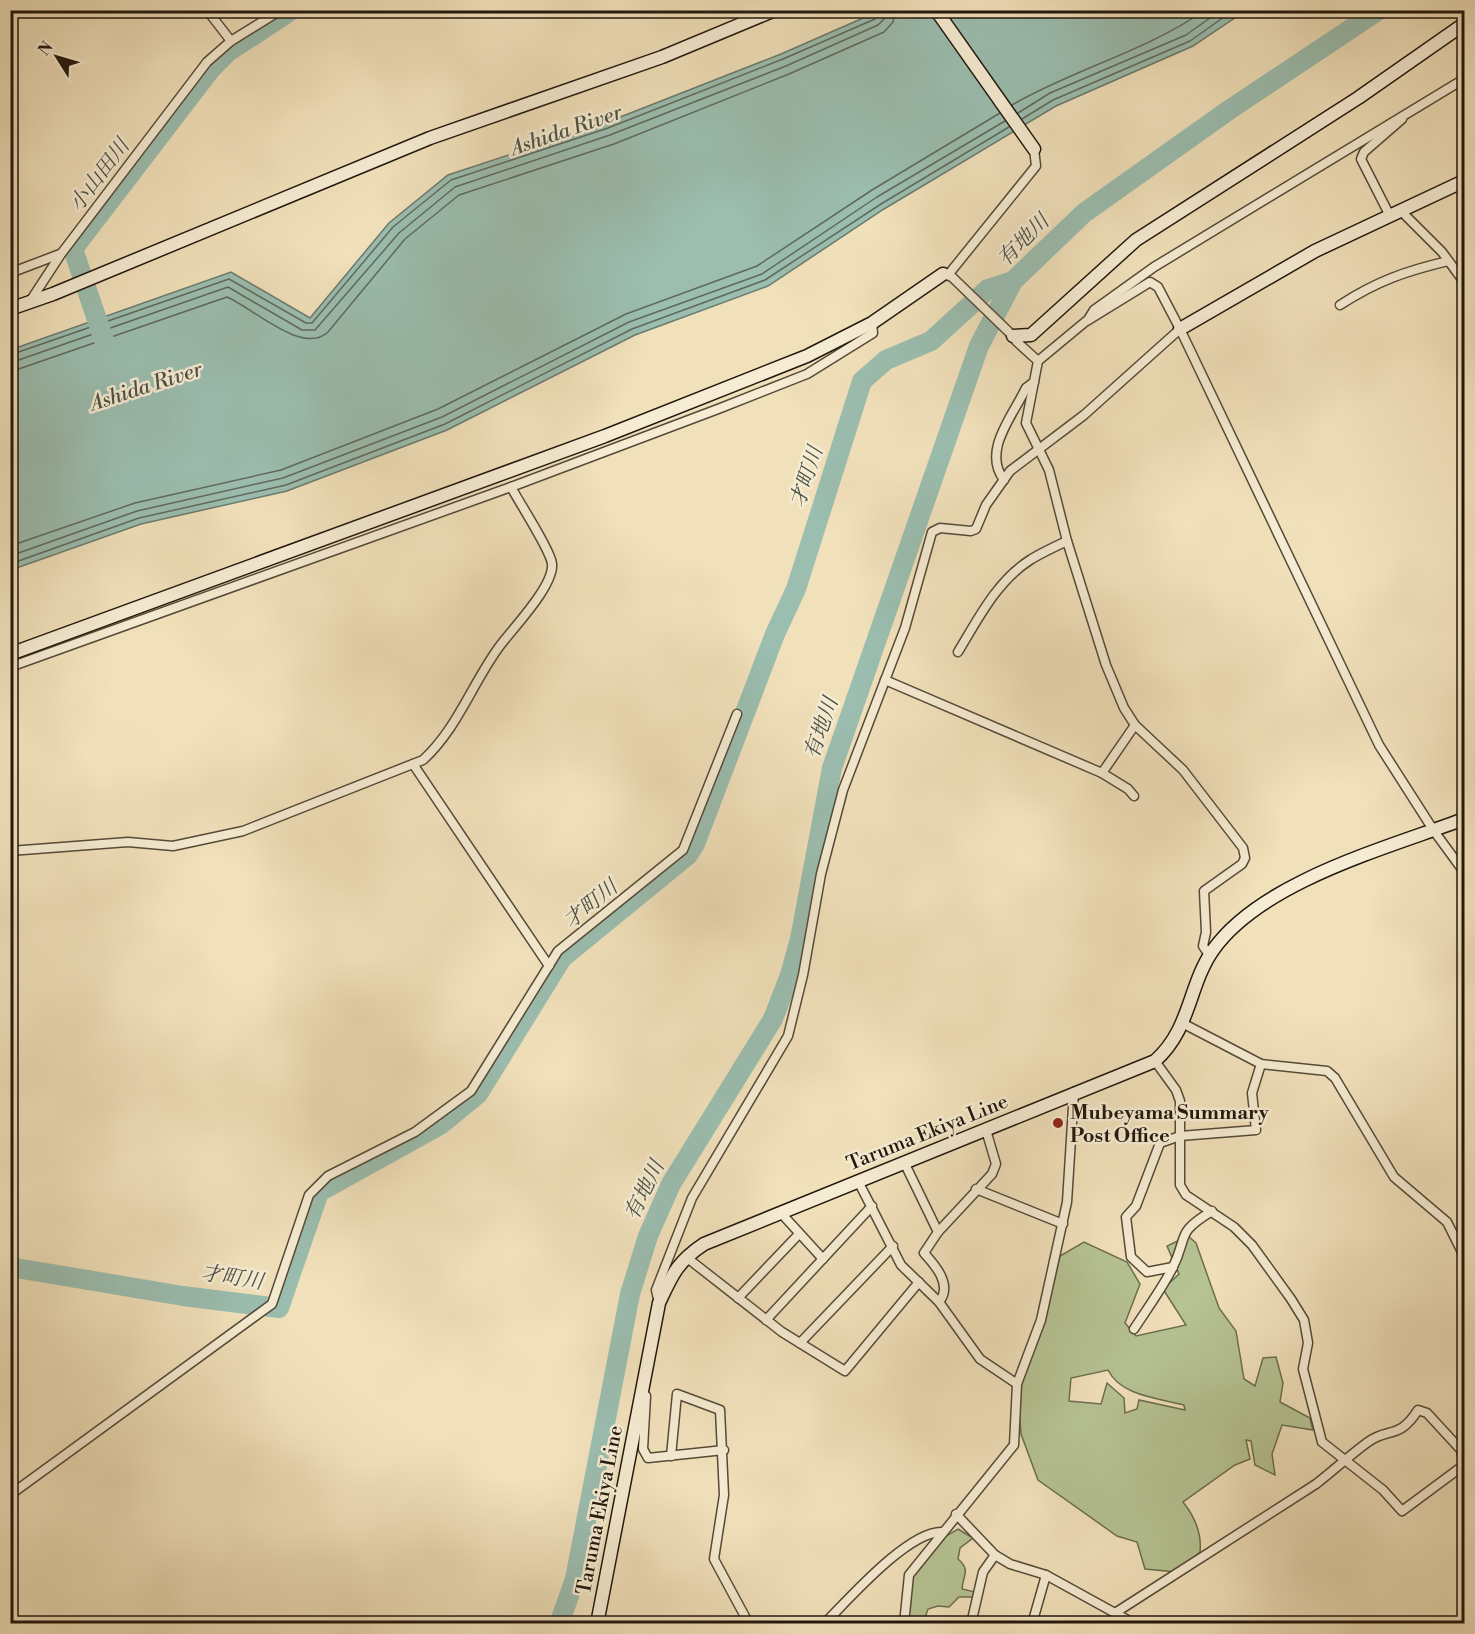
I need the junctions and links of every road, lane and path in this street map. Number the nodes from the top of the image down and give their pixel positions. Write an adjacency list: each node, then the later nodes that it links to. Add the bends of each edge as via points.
1 (207, 10): 7 (street)
2 (281, 10): 7 (street)
3 (775, 10): 5 (street)
4 (936, 10): 10 (street)
5 (757, 16): 18 (street, via 662,57 430,138)
6 (1464, 24): 24 (street, via 1358,98 1136,240 1031,335)
7 (231, 41): 13 (street, via 207,62)
8 (1464, 79): 9 (street)
9 (1403, 115): 12 (street, via 1402,122 1364,152 1361,159); 21 (street, via 1154,267 1094,310)
10 (1034, 149): 16 (street, via 1036,166)
11 (1464, 181): 12 (street)
12 (1396, 213): 14 (street); 23 (street, via 1315,251)
13 (61, 254): 15 (street); 18 (street)
14 (1448, 261): 17 (street); 19 (street, via 1403,271 1369,286)
15 (10, 273)
16 (948, 275): 22 (street); 24 (street)
17 (1464, 282)
18 (29, 303): 20 (street)
19 (1341, 305)
20 (10, 309)
21 (1085, 322): 23 (street, via 1150,282 1158,287); 25 (street)
22 (872, 323): 29 (street, via 873,333 807,374); 32 (street, via 807,356 605,436)
23 (1180, 329): 27 (street); 41 (street, via 1379,745)
24 (1014, 336): 25 (street)
25 (1038, 361): 26 (street)
26 (1034, 382): 27 (street, via 1026,423); 28 (street, via 1026,388 995,449 996,470)
27 (1039, 450): 28 (street); 30 (street, via 1049,470)
28 (1004, 480): 34 (street, via 986,505 976,529 940,528 932,532 905,628)
29 (511, 487): 33 (street); 37 (street, via 552,562 550,579 497,650 456,722 437,747)
30 (1067, 540): 31 (street, via 1028,561 1009,578 989,601); 36 (street, via 1106,665)
31 (958, 652)
32 (10, 654)
33 (10, 667)
34 (885, 680): 38 (street); 69 (street, via 843,790 821,874 804,975 788,1036 692,1198 656,1290)
35 (737, 714): 45 (street, via 683,850 558,951)
36 (1135, 725): 38 (street); 44 (street, via 1183,770 1243,848 1242,864 1204,891 1203,946)
37 (413, 764): 42 (street, via 243,831 173,846 128,842); 45 (street)
38 (1102, 773): 39 (street)
39 (1134, 796)
40 (1464, 819): 41 (street, Taruma Ekiya Line)
41 (1434, 831): 43 (street); 44 (street, Taruma Ekiya Line, via 1314,876 1271,899 1225,934)
42 (10, 851)
43 (1464, 872)
44 (1209, 955): 46 (street, Taruma Ekiya Line)
45 (549, 966): 78 (street, via 471,1091 415,1132 328,1176 309,1195 272,1304)
46 (1184, 1024): 47 (street, Taruma Ekiya Line); 48 (street)
47 (1155, 1061): 49 (street, Taruma Ekiya Line); 51 (street, via 1180,1101)
48 (1261, 1064): 51 (street, via 1252,1093 1256,1130); 62 (street, via 1327,1071 1335,1078 1394,1177 1447,1222)
49 (1074, 1092): 50 (street, Taruma Ekiya Line); 58 (street)
50 (986, 1130): 52 (street, Taruma Ekiya Line); 54 (street, via 996,1164)
51 (1180, 1136): 56 (street, via 1180,1185 1186,1195); 65 (street, via 1160,1143 1136,1206 1126,1217 1131,1257 1147,1272)
52 (904, 1162): 53 (street, Taruma Ekiya Line); 59 (street)
53 (858, 1181): 55 (street); 57 (street, Taruma Ekiya Line)
54 (976, 1190): 58 (street); 59 (street)
55 (872, 1206): 61 (street); 64 (street)
56 (1212, 1211): 65 (street, via 1192,1223 1182,1236); 77 (street, via 1252,1245 1304,1320 1308,1343 1303,1370 1322,1442)
57 (781, 1213): 60 (street); 63 (street, Taruma Ekiya Line, via 704,1244)
58 (1063, 1224): 74 (street, via 1041,1320)
59 (938, 1232): 68 (street, via 924,1253 941,1274 943,1289)
60 (799, 1234): 64 (street); 67 (street)
61 (892, 1246): 66 (street, via 901,1265); 72 (street)
62 (1464, 1256)
63 (686, 1257): 67 (street); 69 (street, Taruma Ekiya Line, via 675,1268)
64 (823, 1259): 70 (street)
65 (1173, 1268): 71 (street)
66 (919, 1282): 68 (street); 72 (street, via 845,1371)
67 (738, 1298): 70 (street)
68 (939, 1302): 74 (street, via 980,1359)
69 (659, 1303): 73 (street, Taruma Ekiya Line)
70 (766, 1320): 72 (street)
71 (1134, 1329)
72 (800, 1343)
73 (644, 1381): 76 (street, via 647,1386 643,1449 648,1458); 84 (street, Taruma Ekiya Line)
74 (1017, 1383): 79 (street, via 1014,1445)
75 (724, 1450): 76 (street); 76 (street, via 720,1410 677,1394); 85 (street, via 724,1496 714,1559)
76 (671, 1456)
77 (1344, 1462): 77 (street, via 1370,1440 1398,1431 1418,1410 1427,1413 1461,1450 1464,1465 1402,1511 1383,1490); 83 (street, via 1316,1484)
78 (10, 1495)
79 (956, 1514): 80 (street); 81 (street)
80 (942, 1532): 86 (street, via 911,1543); 87 (street, via 909,1575)
81 (995, 1555): 82 (street); 88 (street, via 983,1572)
82 (1046, 1575): 83 (street); 89 (street)
83 (1115, 1612): 90 (street)
84 (597, 1623)
85 (749, 1623)
86 (824, 1623)
87 (904, 1623)
88 (971, 1623)
89 (1032, 1623)
90 (1135, 1623)

